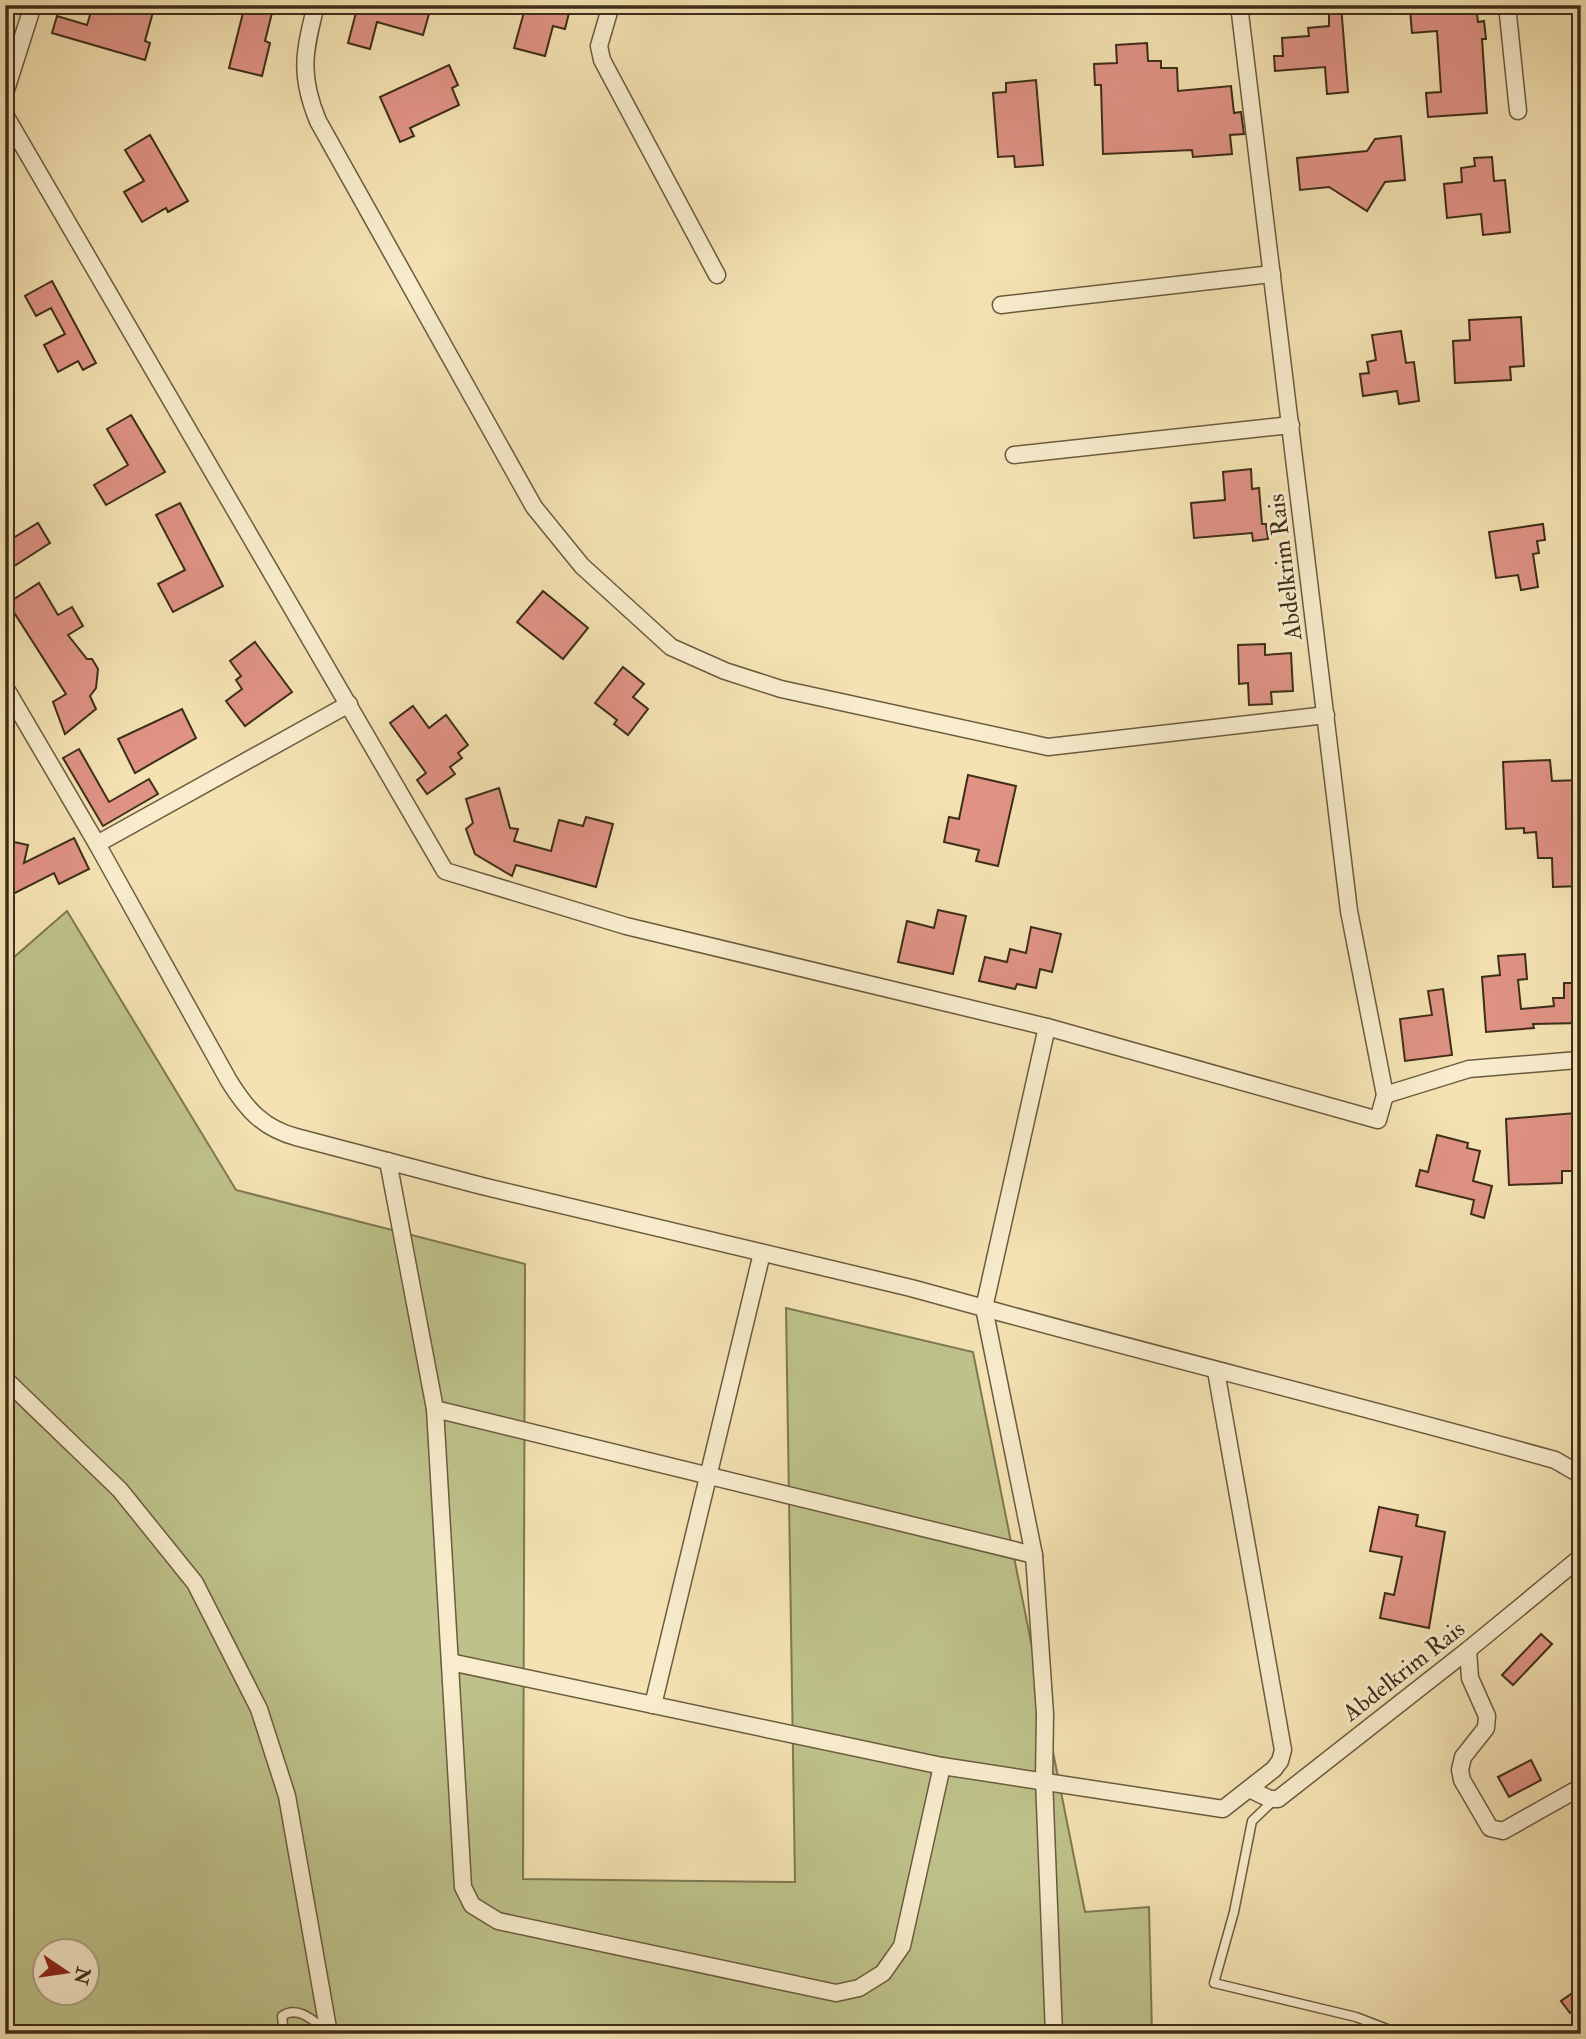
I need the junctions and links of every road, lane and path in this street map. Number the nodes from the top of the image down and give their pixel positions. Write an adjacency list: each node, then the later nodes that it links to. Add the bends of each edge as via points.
1 (33, 5): 6 (street)
2 (316, 5): 16 (street, via 303,67 318,121 534,508 582,566 671,647 725,671 781,688 1048,747)
3 (611, 5): 10 (street, via 599,46 602,60)
4 (1240, 5): 9 (street, Abdelkrim Rais)
5 (1507, 5): 7 (street)
6 (5, 93)
7 (1518, 111)
8 (5, 116): 15 (street)
9 (1272, 274): 11 (street); 12 (street, Abdelkrim Rais)
10 (718, 275)
11 (1001, 306)
12 (1291, 425): 13 (street); 16 (street, Abdelkrim Rais)
13 (1014, 455)
14 (5, 687): 17 (street)
15 (349, 704): 17 (street); 18 (street, via 437,859 450,874 626,926)
16 (1326, 715): 20 (street, Abdelkrim Rais, via 1349,911)
17 (97, 844): 21 (street, via 229,1081 251,1112 280,1132)
18 (1046, 1027): 20 (street, Abdelkrim Rais, via 1378,1120); 23 (street)
19 (1578, 1060): 20 (street, via 1469,1069)
20 (1385, 1095)
21 (388, 1161): 22 (street); 26 (street)
22 (762, 1253): 23 (street); 28 (street)
23 (984, 1308): 24 (street); 29 (street)
24 (1216, 1371): 27 (street, via 1555,1460); 37 (street, via 1283,1750 1274,1769)
25 (5, 1379): 39 (street, via 120,1490 195,1583 259,1709 287,1796)
26 (435, 1409): 28 (street); 32 (street)
27 (1581, 1475)
28 (708, 1476): 29 (street); 33 (street)
29 (1034, 1555): 35 (street, via 1045,1714)
30 (1581, 1557): 31 (street, Abdelkrim Rais)
31 (1468, 1650): 36 (street, via 1470,1678 1487,1716 1486,1728 1463,1757 1462,1780 1490,1828 1503,1831); 38 (street, Abdelkrim Rais)
32 (450, 1662): 33 (street); 34 (street, via 463,1888 472,1905 498,1921 836,1993 859,1988 883,1973 902,1945)
33 (653, 1705): 34 (street)
34 (942, 1766): 35 (street)
35 (1044, 1779): 37 (street, via 1223,1809); 41 (street)
36 (1581, 1787)
37 (1249, 1789): 38 (street)
38 (1274, 1800): 42 (lane, via 1252,1821 1214,1983 1356,2017)
39 (329, 2033): 40 (lane, via 311,2018 294,2012 282,2016)
40 (284, 2034)
41 (1054, 2034)
42 (1400, 2034)

